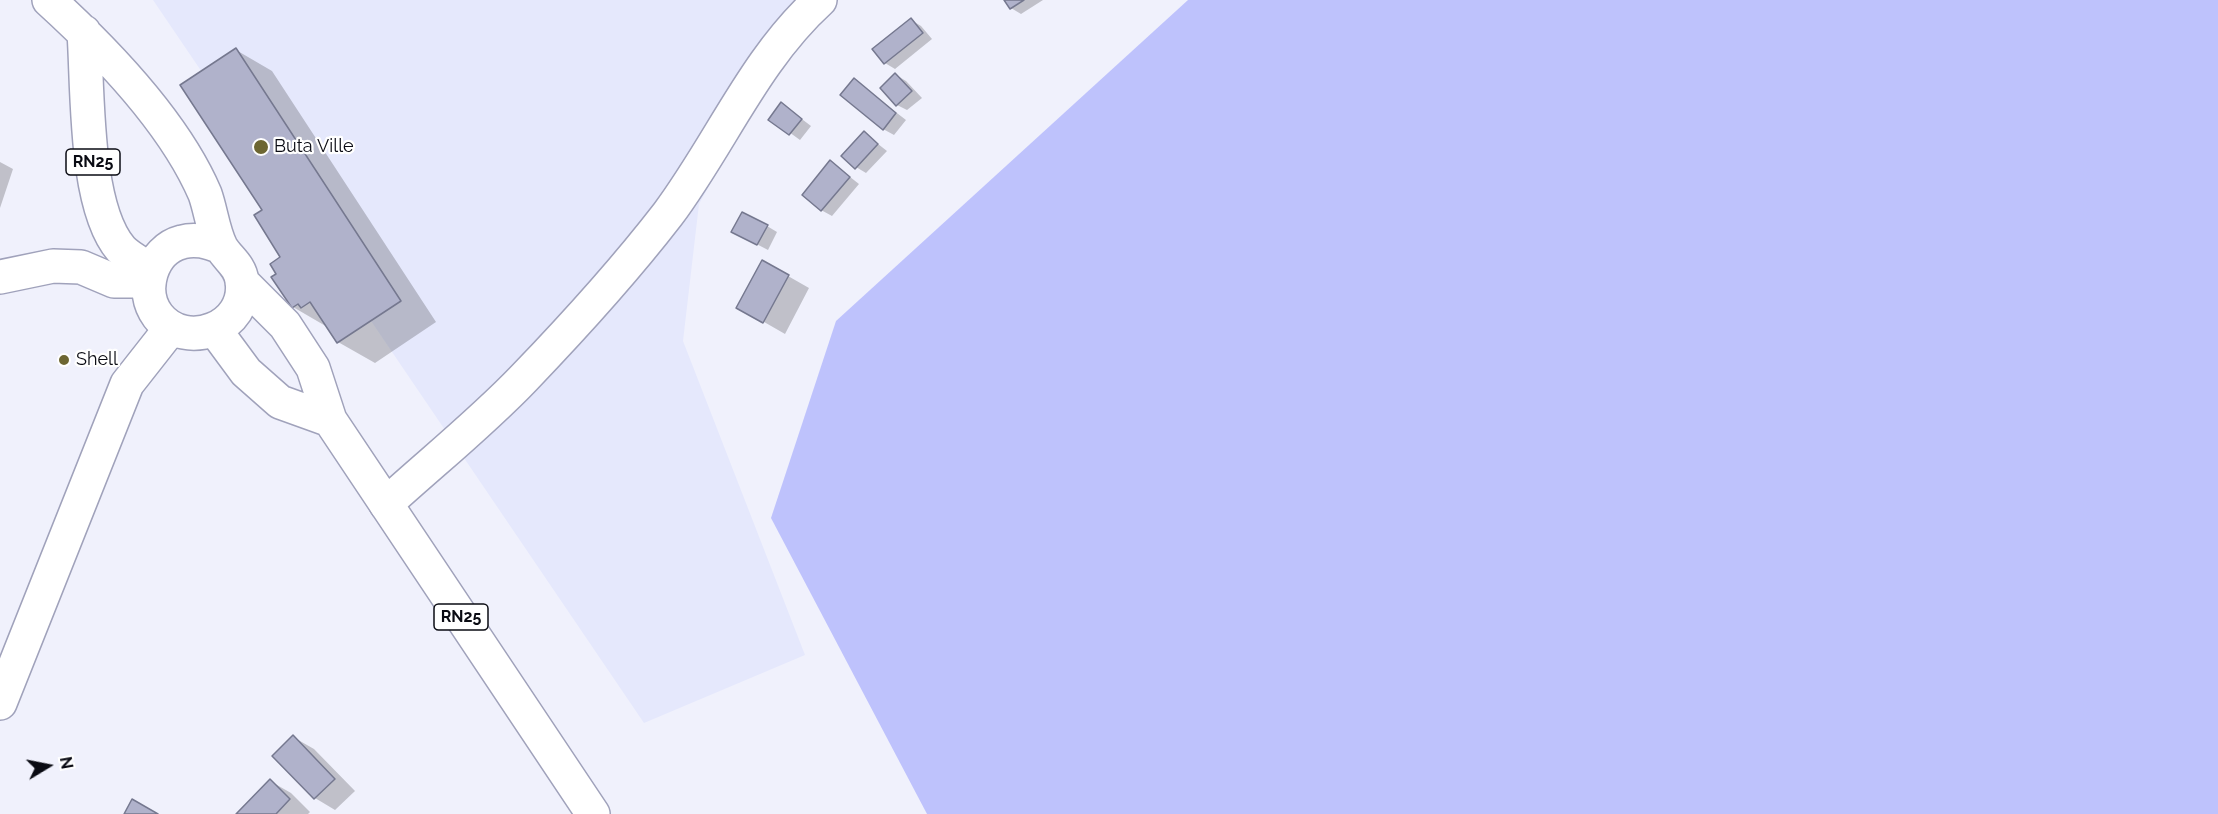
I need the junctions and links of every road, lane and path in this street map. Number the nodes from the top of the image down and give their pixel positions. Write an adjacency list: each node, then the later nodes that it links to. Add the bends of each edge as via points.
1 (50, 0): 3 (main road)
2 (820, 0): 11 (main road, via 798,20 761,66 706,161 636,253 523,379)
3 (84, 32): 4 (main road, via 170,131 204,194); 5 (main road, RN25, via 94,186 103,218 121,249)
4 (221, 247): 5 (main road, via 201,240 181,242 163,253); 7 (main road, via 236,263)
5 (150, 276): 6 (main road, via 114,281 81,267 53,266); 8 (main road, via 150,299 158,316)
6 (0, 277)
7 (242, 282): 9 (main road, via 240,301 231,319); 10 (main road, RN25, via 285,325 313,368)
8 (171, 328): 9 (main road, via 193,335); 12 (main road, via 127,384)
9 (215, 330): 10 (main road, via 246,372 280,402)
10 (330, 420): 11 (main road, RN25)
11 (386, 504): 13 (main road, RN25)
12 (0, 702)
13 (593, 814)

